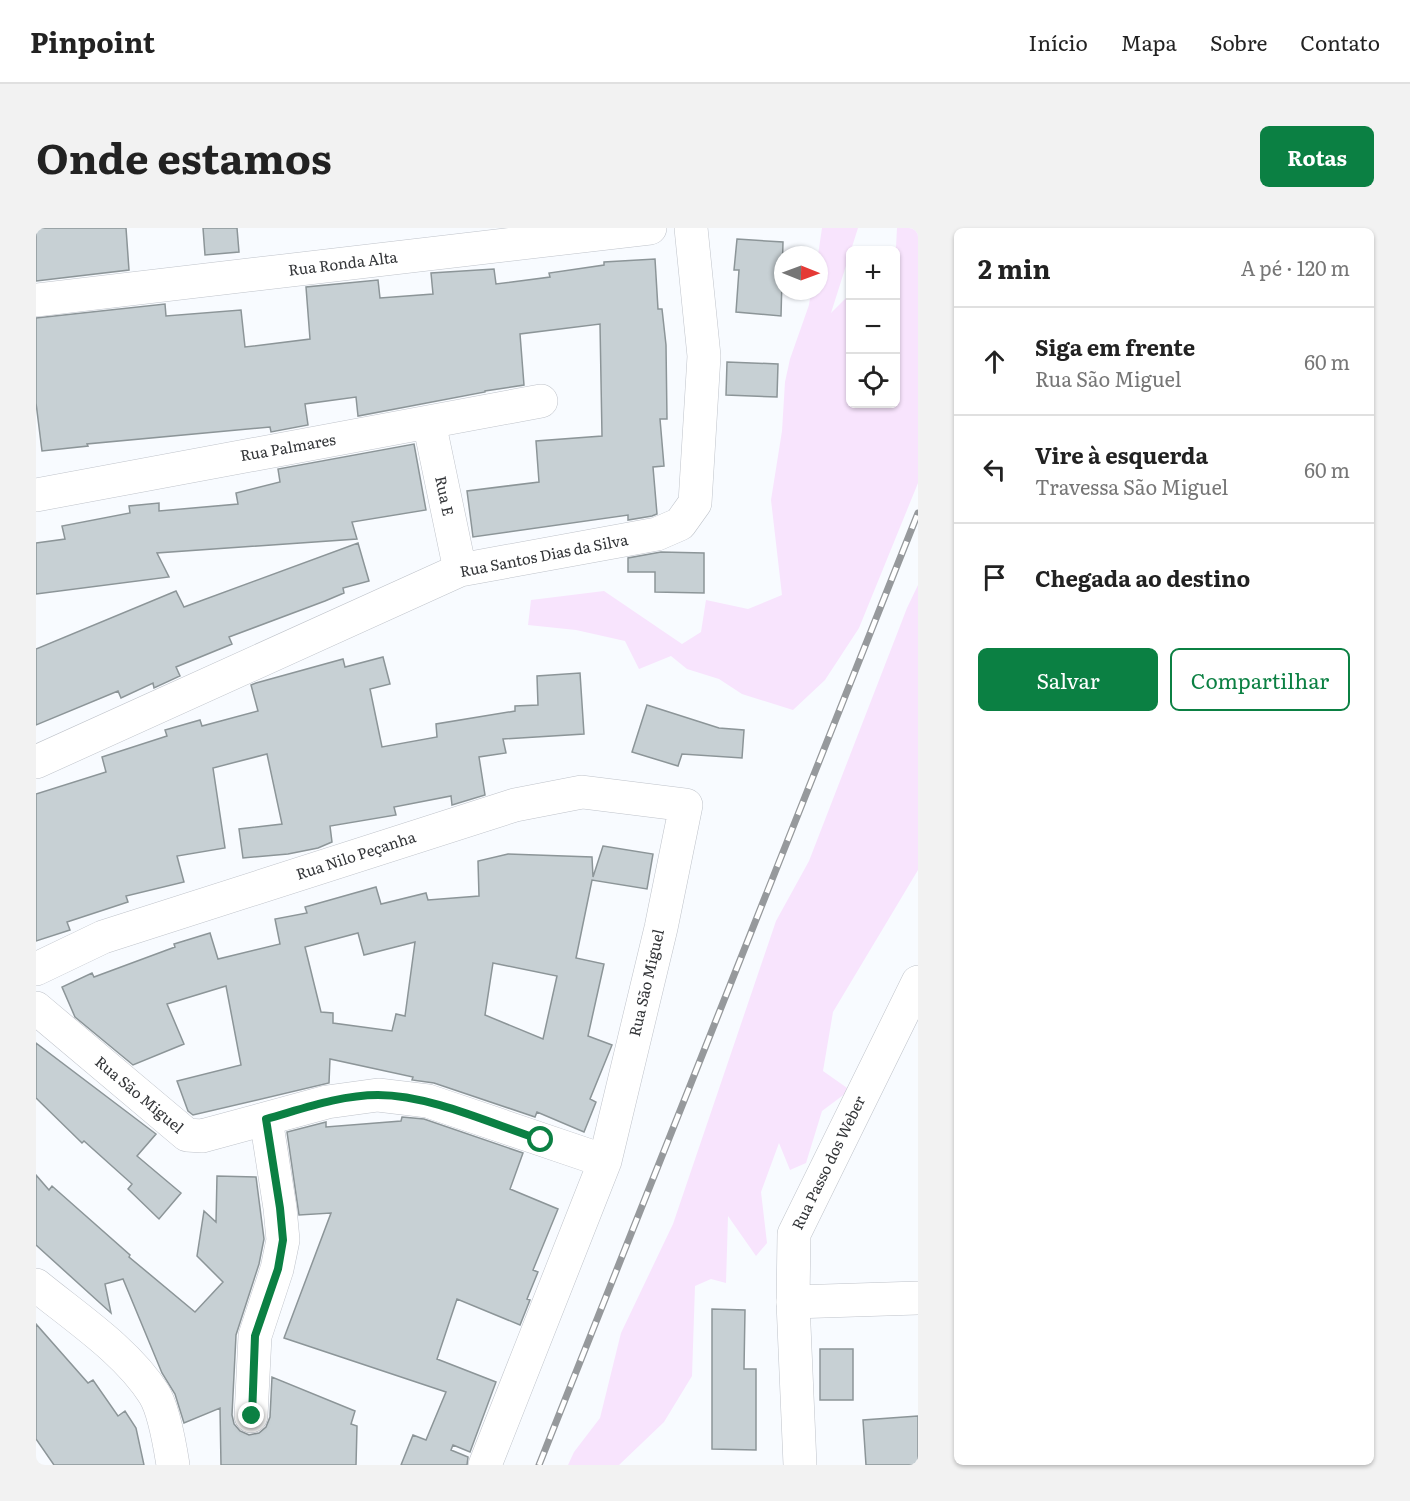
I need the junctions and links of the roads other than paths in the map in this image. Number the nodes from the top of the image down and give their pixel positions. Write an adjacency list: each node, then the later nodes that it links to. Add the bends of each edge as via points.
1 (650, 228): 3 (street, Rua Ronda Alta)
2 (691, 228): 7 (street, Rua Santos Dias da Silva, via 704,356 695,503 680,524 657,534)
3 (36, 300)
4 (541, 401): 5 (street, Rua Palmares)
5 (429, 422): 6 (street, Rua Palmares); 7 (street, Rua E)
6 (36, 495)
7 (460, 570): 8 (street, Rua Santos Dias da Silva)
8 (36, 762)
9 (686, 805): 10 (street, Rua Nilo Peçanha, via 582,792 515,805 103,937); 14 (street, Rua São Miguel)
10 (36, 969)
11 (918, 982): 17 (street, Rua Passo dos Weber, via 794,1233)
12 (36, 1008): 13 (street, Rua São Miguel, via 187,1135 202,1136)
13 (266, 1119): 14 (street, Rua São Miguel, via 327,1102 378,1095 428,1101); 18 (street, via 283,1240 278,1269 255,1336)
14 (604, 1161): 20 (street, Rua São Miguel)
15 (36, 1286): 19 (street, via 132,1366 155,1396)
16 (918, 1298): 17 (street)
17 (793, 1302): 21 (street, Rua Passo dos Weber)
18 (252, 1416)
19 (173, 1465)
20 (485, 1465)
21 (800, 1465)

